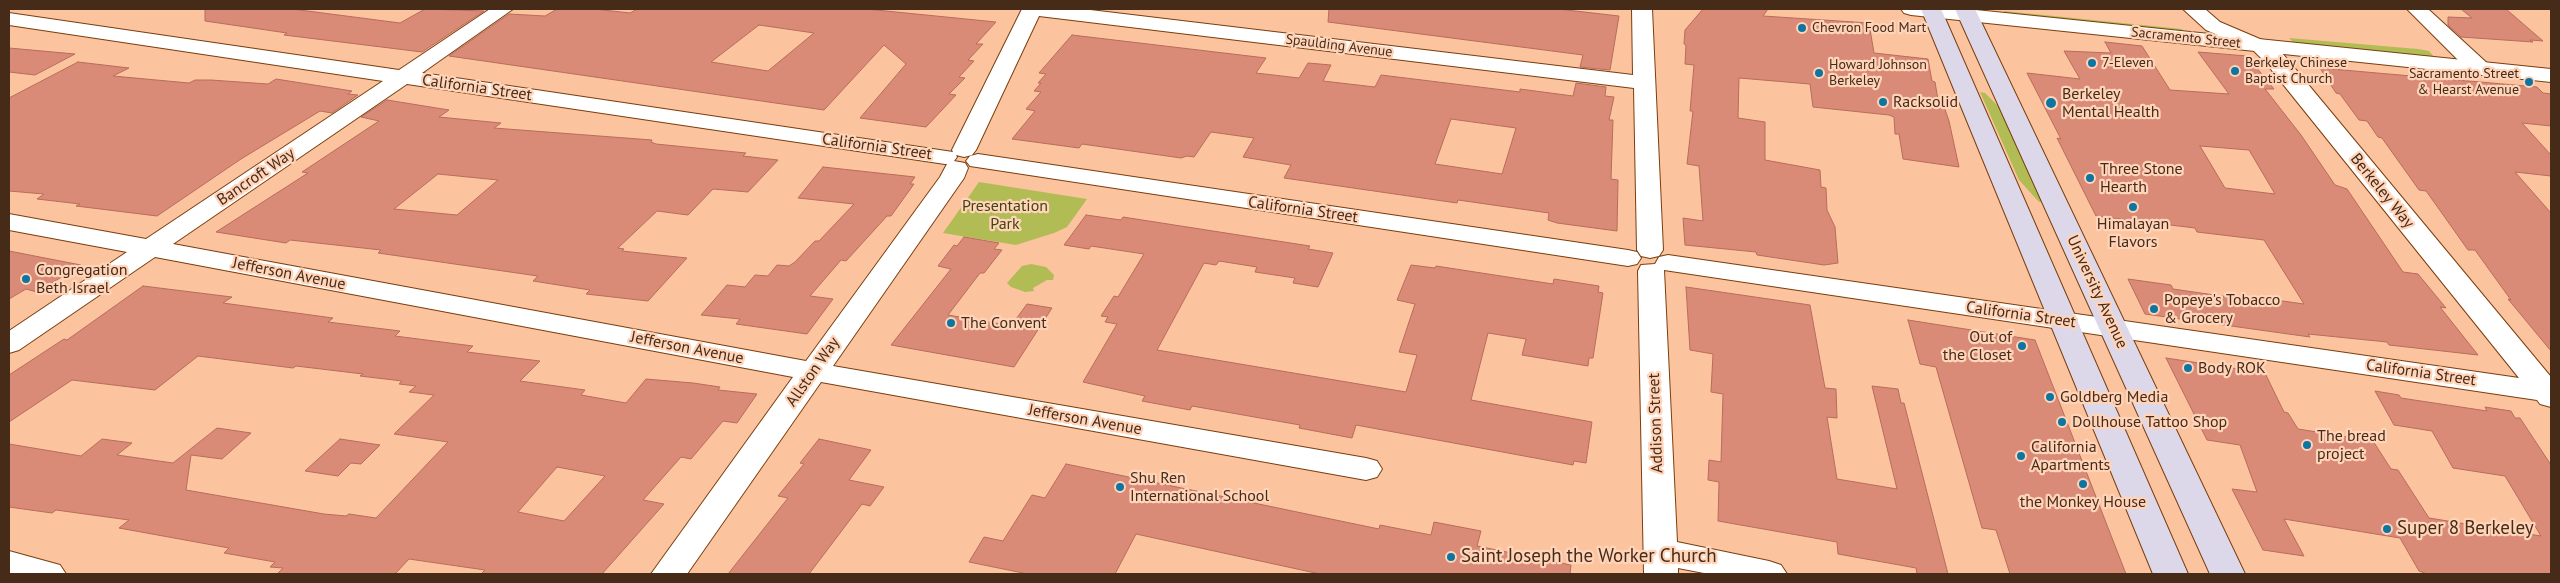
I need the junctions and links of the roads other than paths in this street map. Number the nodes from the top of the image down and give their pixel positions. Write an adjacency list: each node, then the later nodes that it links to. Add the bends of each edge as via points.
1 (503, 9): 16 (street, Bancroft Way)
2 (1033, 9): 17 (street, Spaulding Avenue); 18 (street, Allston Way)
3 (1642, 9): 17 (street, Addison Street)
4 (2040, 9): 10 (street, Sacramento Street)
5 (2193, 9): 10 (street, Berkeley Way)
6 (2418, 9): 12 (street)
7 (1925, 10): 8 (street, Sacramento Street); 22 (main road)
8 (1967, 12): 11 (street, Sacramento Street); 23 (main road, University Avenue)
9 (9, 19): 16 (street, California Street)
10 (2213, 26): 11 (street, Berkeley Way); 12 (street, Sacramento Street)
11 (2260, 46): 14 (street, Sacramento Street); 26 (street, Berkeley Way, via 2274,58)
12 (2461, 50): 13 (street, Sacramento Street); 14 (street)
13 (2551, 60)
14 (2480, 69): 15 (street, Sacramento Street)
15 (2551, 76)
16 (403, 77): 18 (street, California Street); 20 (street, Bancroft Way)
17 (1643, 83): 21 (street, Addison Street)
18 (961, 159): 21 (street, California Street); 25 (street, Allston Way, via 952,178)
19 (9, 222): 20 (street, Jefferson Avenue)
20 (150, 248): 24 (street, Bancroft Way); 25 (street, Jefferson Avenue)
21 (1649, 261): 22 (street, California Street); 28 (street, Addison Street)
22 (2065, 321): 23 (street, California Street); 33 (main road)
23 (2114, 328): 26 (street, California Street); 34 (main road, University Avenue)
24 (9, 344)
25 (813, 372): 27 (street, Jefferson Avenue); 31 (street, Allston Way)
26 (2549, 393)
27 (1366, 469)
28 (1661, 563): 32 (street)
29 (9, 564): 30 (street)
30 (48, 574)
31 (668, 574)
32 (1769, 574)
33 (2171, 574)
34 (2228, 574)

